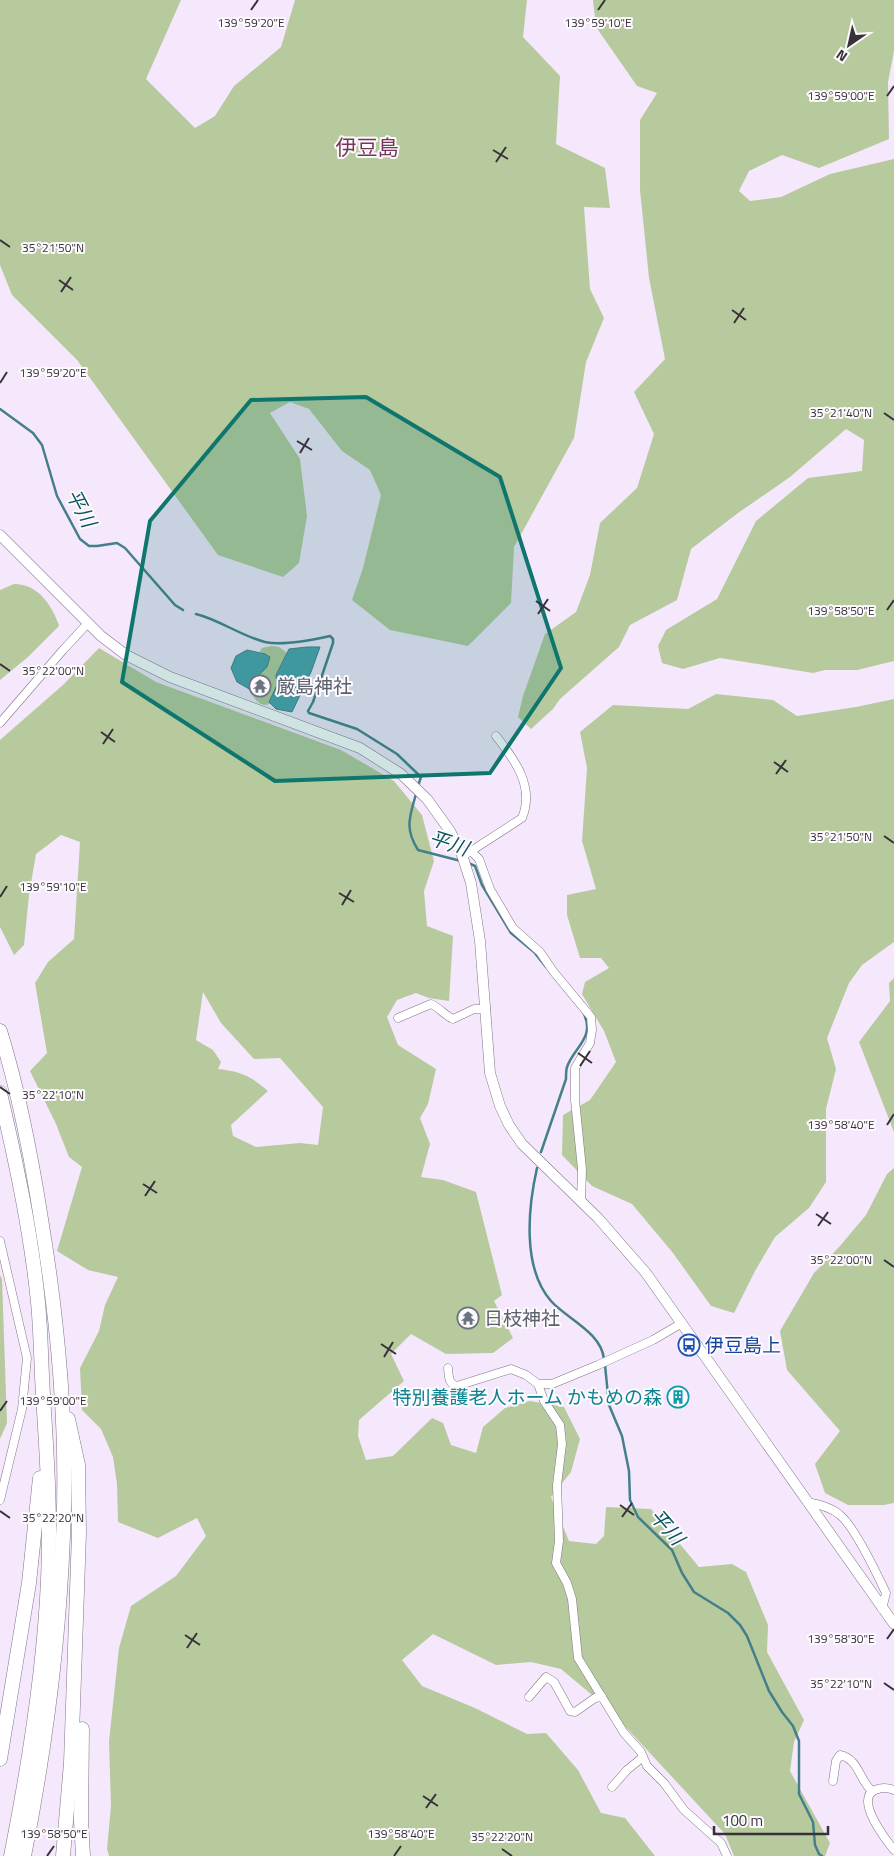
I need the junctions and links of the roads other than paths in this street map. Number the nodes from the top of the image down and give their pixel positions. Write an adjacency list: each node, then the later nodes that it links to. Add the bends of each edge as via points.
1 (0, 535): 2 (street)
2 (88, 623): 3 (street); 6 (street, via 114,647 154,670 360,748 390,766 417,789 450,831)
3 (0, 723)
4 (496, 736): 5 (street, via 517,765 527,798 525,810 522,818)
5 (472, 852): 6 (street); 11 (street, via 479,859 490,889 513,928 540,952 591,1017 590,1043 575,1068)
6 (463, 859): 7 (street, via 476,912)
7 (486, 1009): 8 (street, via 474,1009 453,1019 431,1004); 11 (street, via 492,1081 504,1116 522,1144)
8 (398, 1018)
9 (0, 1030): 13 (highway, via 31,1157)
10 (0, 1093): 17 (highway, via 19,1176 38,1302)
11 (581, 1201): 14 (street, via 633,1257)
12 (0, 1241): 18 (street, via 27,1358 22,1409)
13 (53, 1298): 20 (highway, via 61,1335 66,1412 78,1465); 35 (highway, via 62,1413 63,1544 52,1691)
14 (682, 1323): 16 (street, via 598,1365 552,1384); 19 (street)
15 (448, 1368): 16 (street, via 450,1381 457,1386 511,1369)
16 (538, 1384): 25 (street, via 544,1401 560,1425 562,1444 557,1485 559,1541 556,1563 572,1599 578,1658)
17 (45, 1421): 23 (highway, via 40,1442 40,1481 29,1584); 34 (highway, via 49,1522 45,1625 30,1751)
18 (0, 1500)
19 (807, 1502): 21 (street); 21 (street, via 835,1511 849,1525 886,1593)
20 (79, 1533): 36 (highway, via 71,1763); 37 (highway, via 84,1644 81,1758)
21 (882, 1608): 22 (street)
22 (894, 1624)
23 (16, 1664): 26 (highway); 28 (highway)
24 (529, 1697): 25 (street, via 546,1677 554,1682 570,1711 575,1712 595,1698)
25 (602, 1697): 27 (street, via 624,1734)
26 (0, 1714)
27 (643, 1757): 30 (street); 38 (street, via 684,1810 721,1842)
28 (0, 1759)
29 (833, 1782): 32 (street, via 836,1761 840,1755 847,1756)
30 (612, 1787)
31 (894, 1790): 32 (street)
32 (872, 1791): 33 (street, via 867,1804 878,1829)
33 (894, 1850)
34 (11, 1856)
35 (24, 1856)
36 (63, 1856)
37 (84, 1856)
38 (727, 1856)

